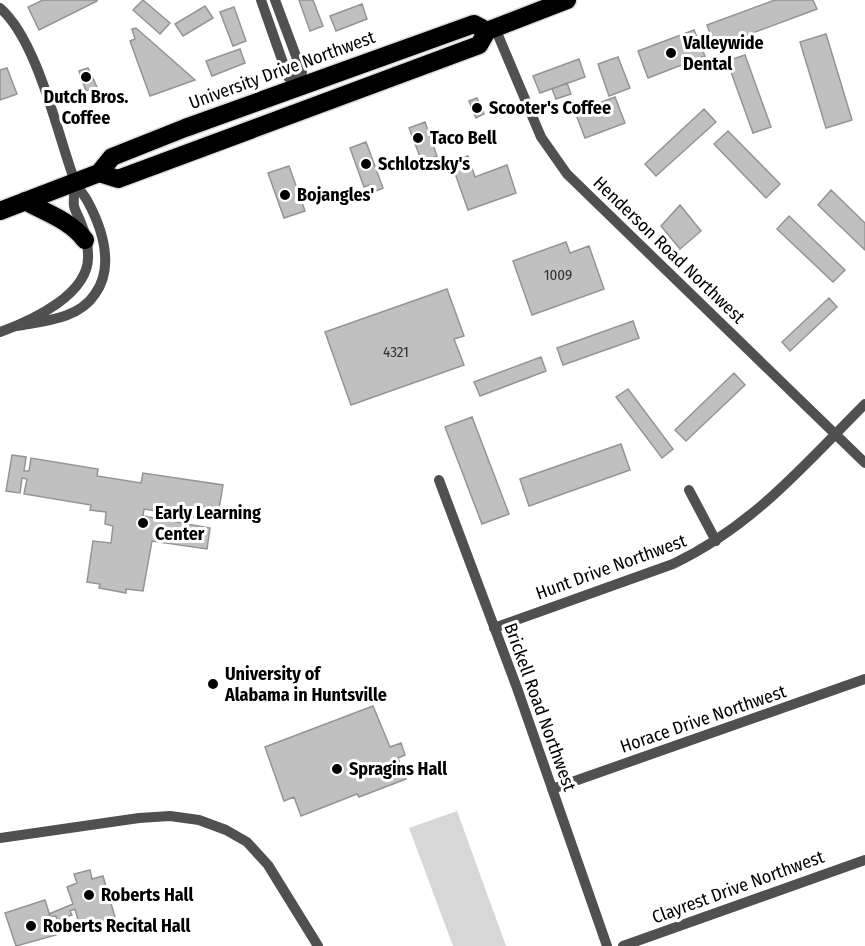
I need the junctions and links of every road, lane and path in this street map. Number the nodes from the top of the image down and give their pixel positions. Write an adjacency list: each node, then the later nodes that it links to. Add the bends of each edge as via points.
1 (261, 0): 7 (street, via 288,77)
2 (275, 0): 7 (street, via 302,72)
3 (567, 0): 5 (highway, University Drive Northwest)
4 (0, 8): 11 (street, via 24,37)
5 (491, 29): 6 (highway, University Drive Northwest, via 474,24); 8 (highway, University Drive Northwest, via 479,45); 18 (street, Henderson Road Northwest, via 541,138 567,174)
6 (334, 73): 7 (highway, University Drive Northwest); 8 (highway, via 326,89 313,94)
7 (298, 83): 9 (highway, via 300,96 280,106); 10 (highway, University Drive Northwest, via 112,157)
8 (311, 106): 9 (highway, University Drive Northwest)
9 (275, 120): 10 (highway, University Drive Northwest, via 118,179)
10 (99, 174): 11 (highway, University Drive Northwest)
11 (75, 182): 12 (highway, University Drive Northwest); 14 (street, via 74,205); 15 (street, via 99,228 105,253 104,275 95,295 78,310 59,319)
12 (25, 201): 13 (highway, University Drive Northwest); 14 (highway, via 68,222)
13 (0, 211)
14 (85, 240): 15 (street, via 89,255 87,272 78,287)
15 (17, 326): 16 (street)
16 (0, 332)
17 (865, 404): 18 (street, Hunt Drive Northwest)
18 (835, 434): 19 (street, Henderson Road Northwest); 22 (street, Hunt Drive Northwest, via 766,504)
19 (865, 463)
20 (439, 480): 23 (street, Brickell Road Northwest)
21 (689, 490): 22 (street)
22 (716, 541): 23 (street, Hunt Drive Northwest, via 673,564)
23 (494, 628): 25 (street, Brickell Road Northwest)
24 (865, 679): 25 (street, Horace Drive Northwest)
25 (552, 789): 29 (street, Brickell Road Northwest)
26 (0, 838): 28 (street, via 149,817 199,820 226,830 254,849)
27 (865, 860): 30 (street, Clayrest Drive Northwest)
28 (318, 946)
29 (607, 946)
30 (623, 946)

